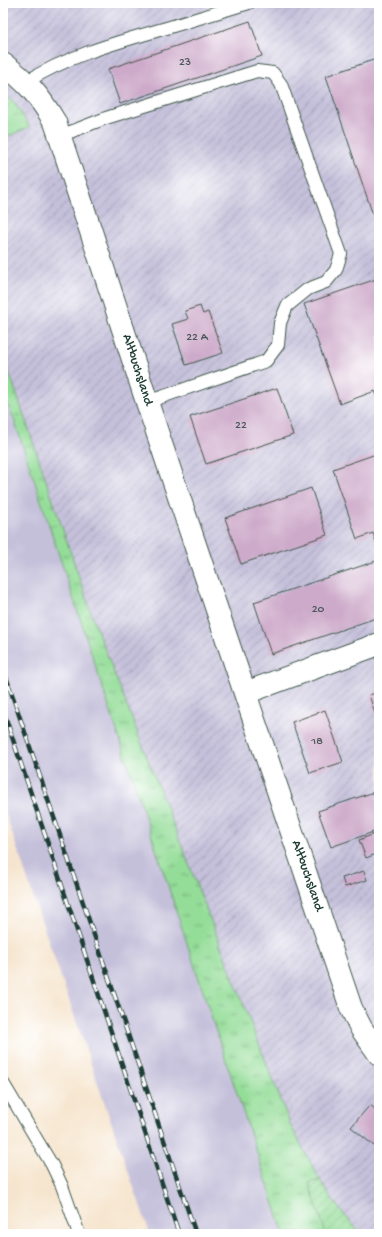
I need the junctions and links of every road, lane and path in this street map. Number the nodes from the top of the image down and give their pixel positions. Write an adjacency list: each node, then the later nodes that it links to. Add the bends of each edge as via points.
1 (249, 3): 3 (lane, via 98,48)
2 (3, 64): 3 (street, Altbuchsland)
3 (26, 82): 4 (street, Altbuchsland, via 46,107)
4 (60, 136): 5 (street, Altbuchsland); 5 (lane, via 106,118 257,71 273,73 281,84 341,254 336,270 326,282 308,289 287,306 280,323 278,345 266,360)
5 (147, 402): 7 (street, Altbuchsland)
6 (379, 644): 7 (street)
7 (245, 693): 8 (street, Altbuchsland, via 352,1008 361,1028)
8 (379, 1054)
9 (3, 1083): 10 (lane, via 52,1165)
10 (79, 1234)

